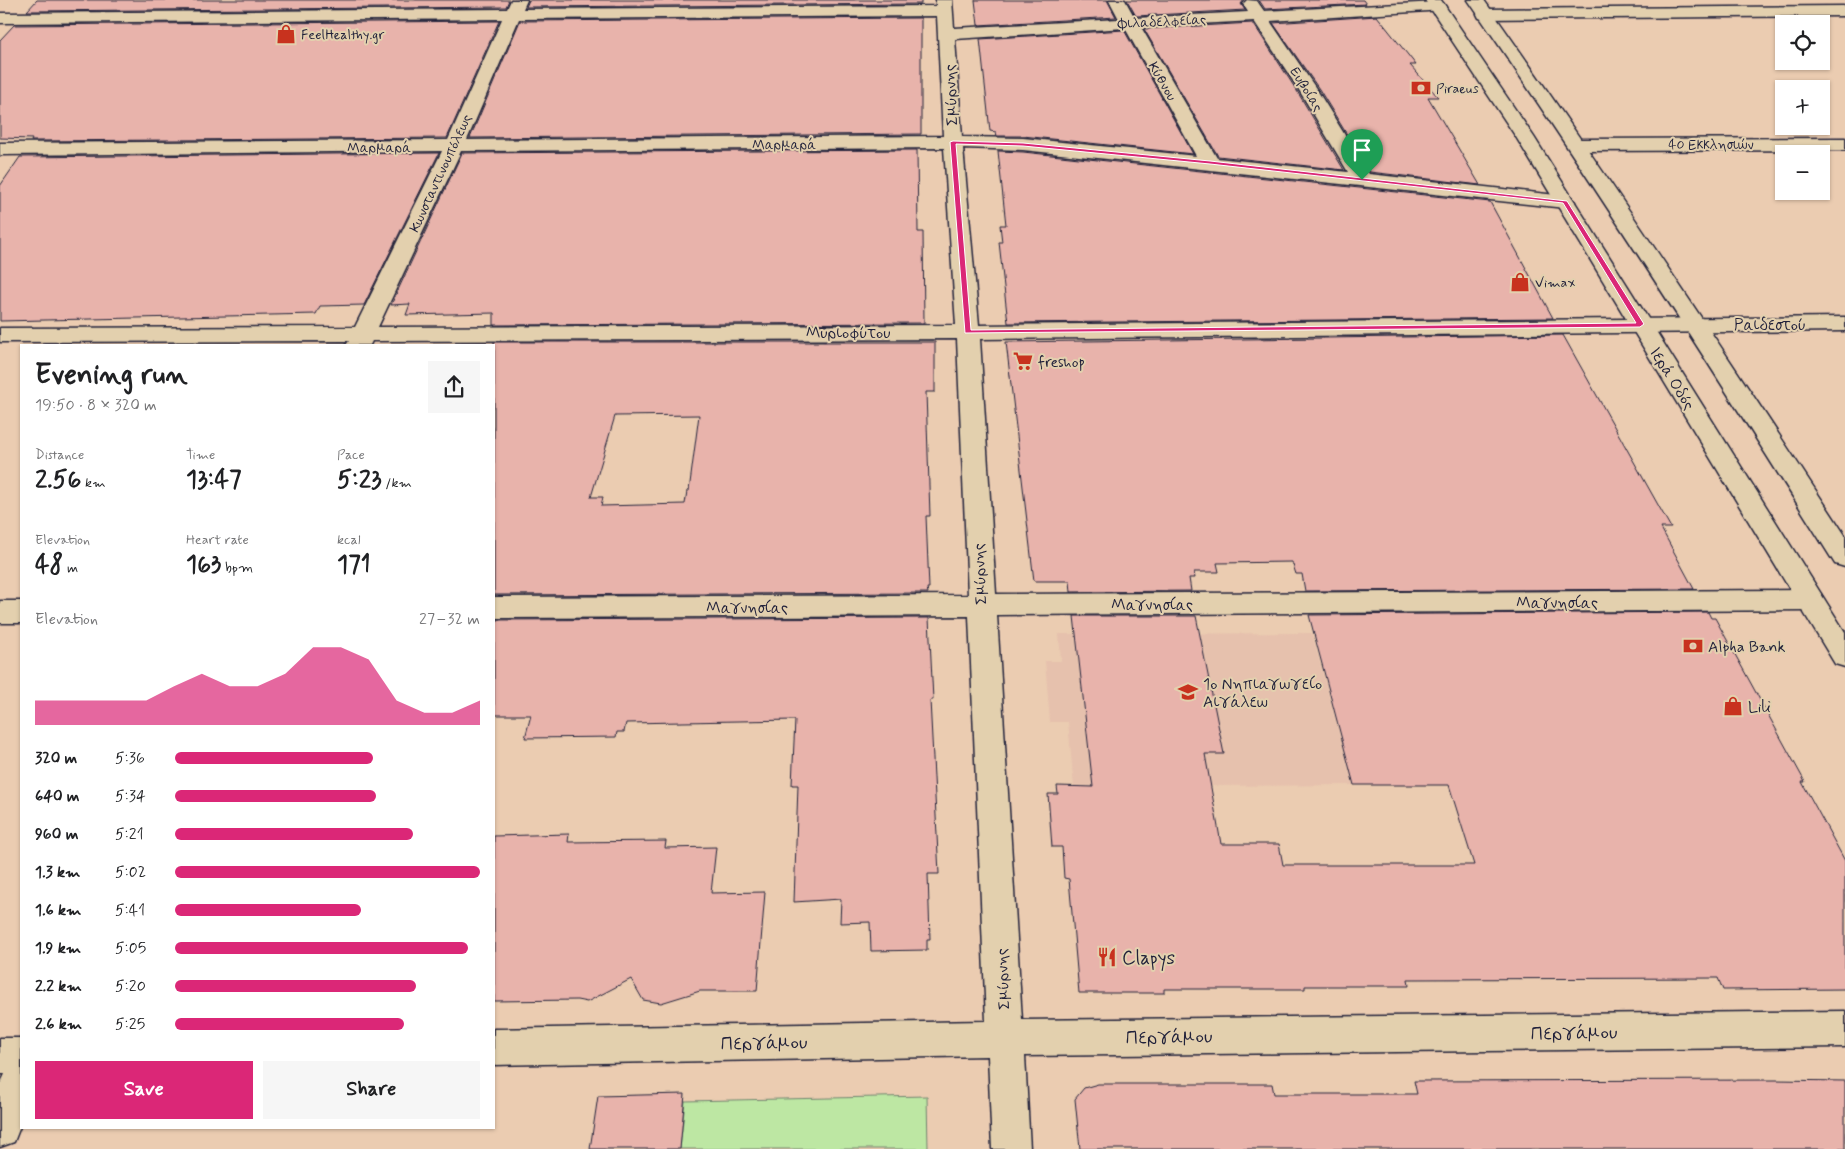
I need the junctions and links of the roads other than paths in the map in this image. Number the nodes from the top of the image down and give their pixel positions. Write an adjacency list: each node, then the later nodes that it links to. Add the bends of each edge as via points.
1 (6, 0): 5 (street)
2 (1117, 0): 13 (street, Κύθνου)
3 (1248, 0): 11 (street, Ευβοίας)
4 (1435, 4): 11 (street, Φιλαδελφείας); 21 (street, Ιερά Οδός)
5 (0, 5)
6 (1798, 6): 8 (street); 9 (street)
7 (516, 7): 10 (street, Φιλαδελφείας); 12 (street, Φιλαδελφείας); 17 (street, Κωνσταντινουπόλεως)
8 (1480, 7): 16 (street)
9 (1845, 11)
10 (945, 15): 13 (street, Φιλαδελφείας); 14 (street, Σμύρνης)
11 (1260, 17): 13 (street, Φιλαδελφείας); 20 (street, Ευβοίας)
12 (0, 18)
13 (1129, 22): 19 (street, Κύθνου)
14 (953, 142): 17 (street, Μαρμαρά); 19 (street, Μαρμαρά, via 1023,144); 25 (street, Σμύρνης)
15 (1845, 144): 16 (street, 40 Εκκλησιών)
16 (1577, 145): 23 (street)
17 (454, 147): 18 (street, Μαρμαρά); 27 (street, Κωνσταντινουπόλεως)
18 (0, 150)
19 (1210, 163): 20 (street, Μαρμαρά)
20 (1362, 180): 21 (street, Μαρμαρά)
21 (1565, 202): 22 (street, Ιερά Οδός)
22 (1640, 324): 23 (street, Μυριοφύτου); 25 (street, Μυριοφύτου); 29 (street, Ιερά Οδός)
23 (1696, 324): 24 (street, Ραιδεστού); 28 (street)
24 (1845, 324)
25 (968, 332): 27 (street, Μυριοφύτου); 30 (street, Σμύρνης)
26 (0, 335): 27 (street, Μυριοφύτου)
27 (360, 340)
28 (1845, 557)
29 (1810, 600): 30 (street, Μαγνησίας); 34 (street, Ιερά Οδός)
30 (981, 605): 31 (street, Μαγνησίας); 36 (street, Σμύρνης)
31 (495, 608)
32 (0, 612): 33 (street)
33 (20, 612)
34 (1845, 656)
35 (1845, 1029): 36 (street, Περγάμου)
36 (1004, 1038): 37 (street, Περγάμου); 42 (street, Σμύρνης)
37 (495, 1047)
38 (0, 1056): 39 (street)
39 (20, 1056)
40 (20, 1083): 41 (street)
41 (0, 1128)
42 (1010, 1149)

